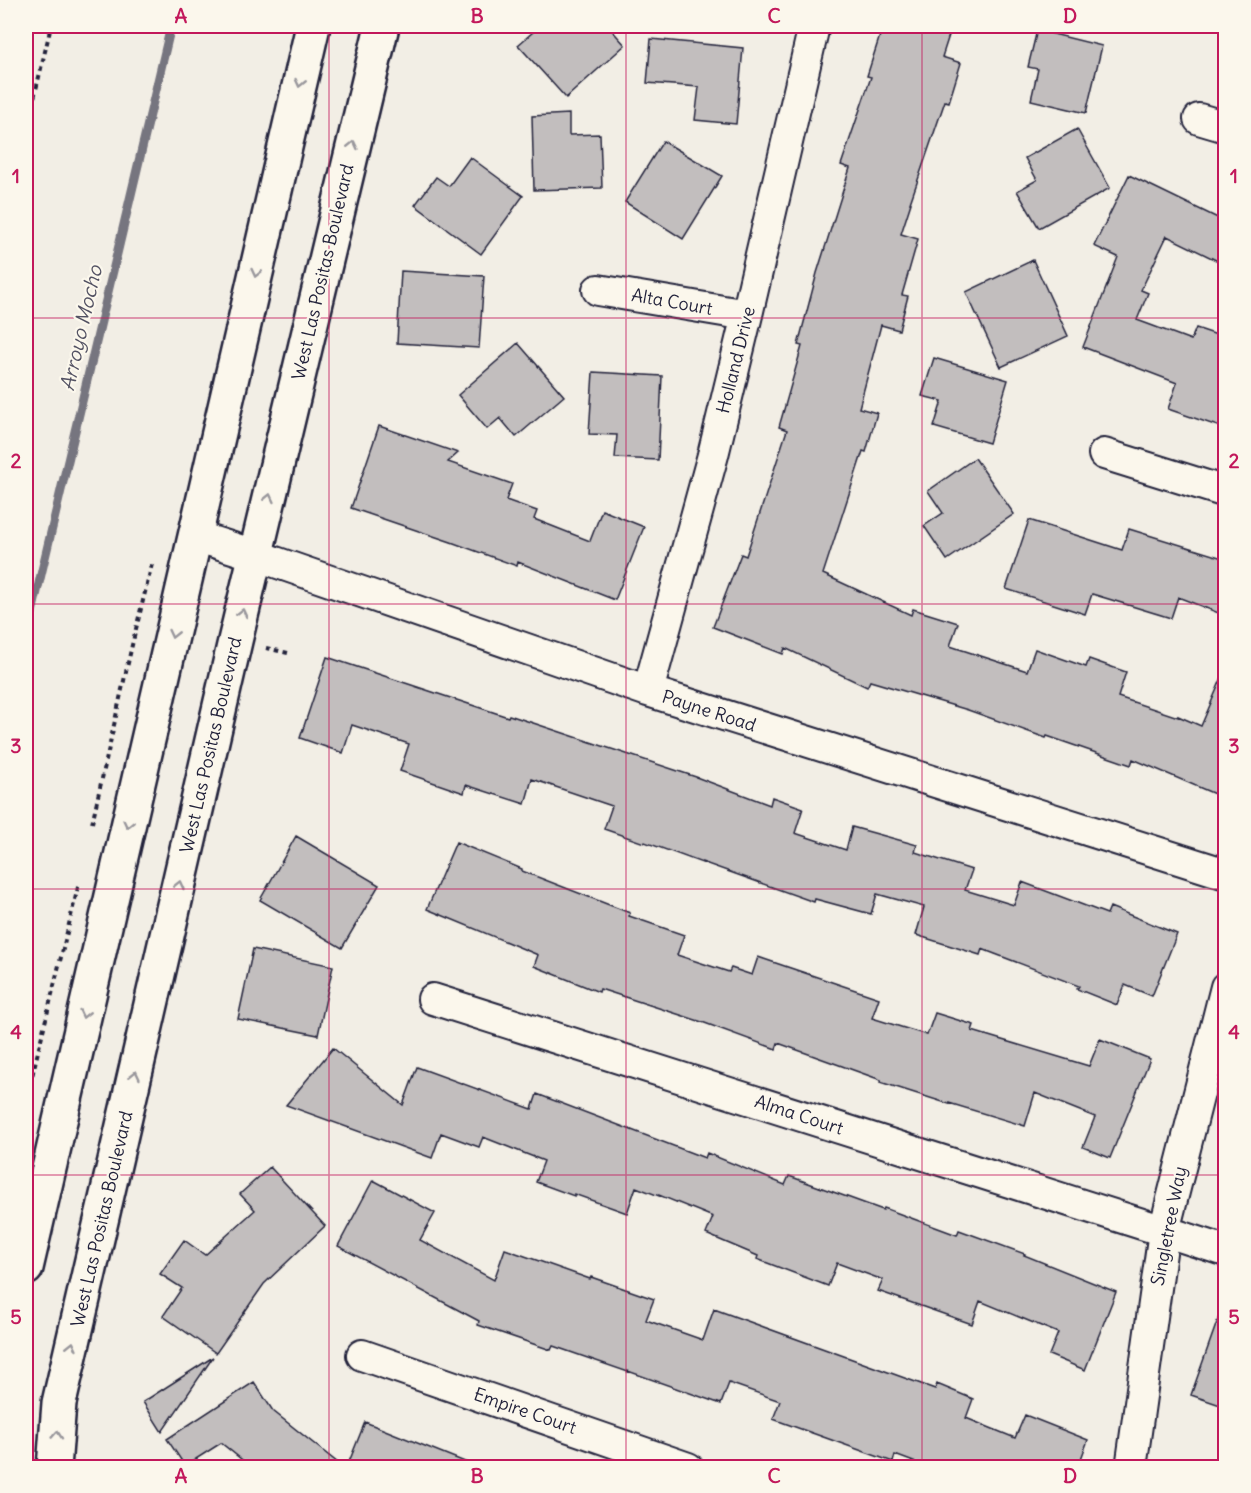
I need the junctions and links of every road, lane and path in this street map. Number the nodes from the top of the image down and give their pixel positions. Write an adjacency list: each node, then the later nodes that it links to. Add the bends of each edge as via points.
1 (51, 26): 5 (path)
2 (313, 26): 10 (main road, one-way to 10)
3 (382, 26): 11 (main road, West Las Positas Boulevard, one-way to 3)
4 (814, 26): 7 (street, Holland Drive)
5 (26, 132)
6 (598, 290): 7 (street, Alta Court)
7 (747, 315): 12 (street, Holland Drive)
8 (1104, 454): 9 (street)
9 (1226, 492)
10 (195, 536): 11 (street, Payne Road); 18 (main road, one-way to 18)
11 (255, 555): 12 (street, Payne Road); 20 (main road, West Las Positas Boulevard, one-way to 11, via 59,1403)
12 (648, 692): 13 (street, Payne Road)
13 (1226, 874)
14 (1226, 987): 16 (street, Singletree Way)
15 (433, 999): 16 (street, Alma Court)
16 (1164, 1230): 17 (street, Alma Court); 22 (street, Singletree Way)
17 (1226, 1251)
18 (26, 1268)
19 (362, 1355): 21 (street, Empire Court)
20 (54, 1467)
21 (688, 1467)
22 (1131, 1467)

